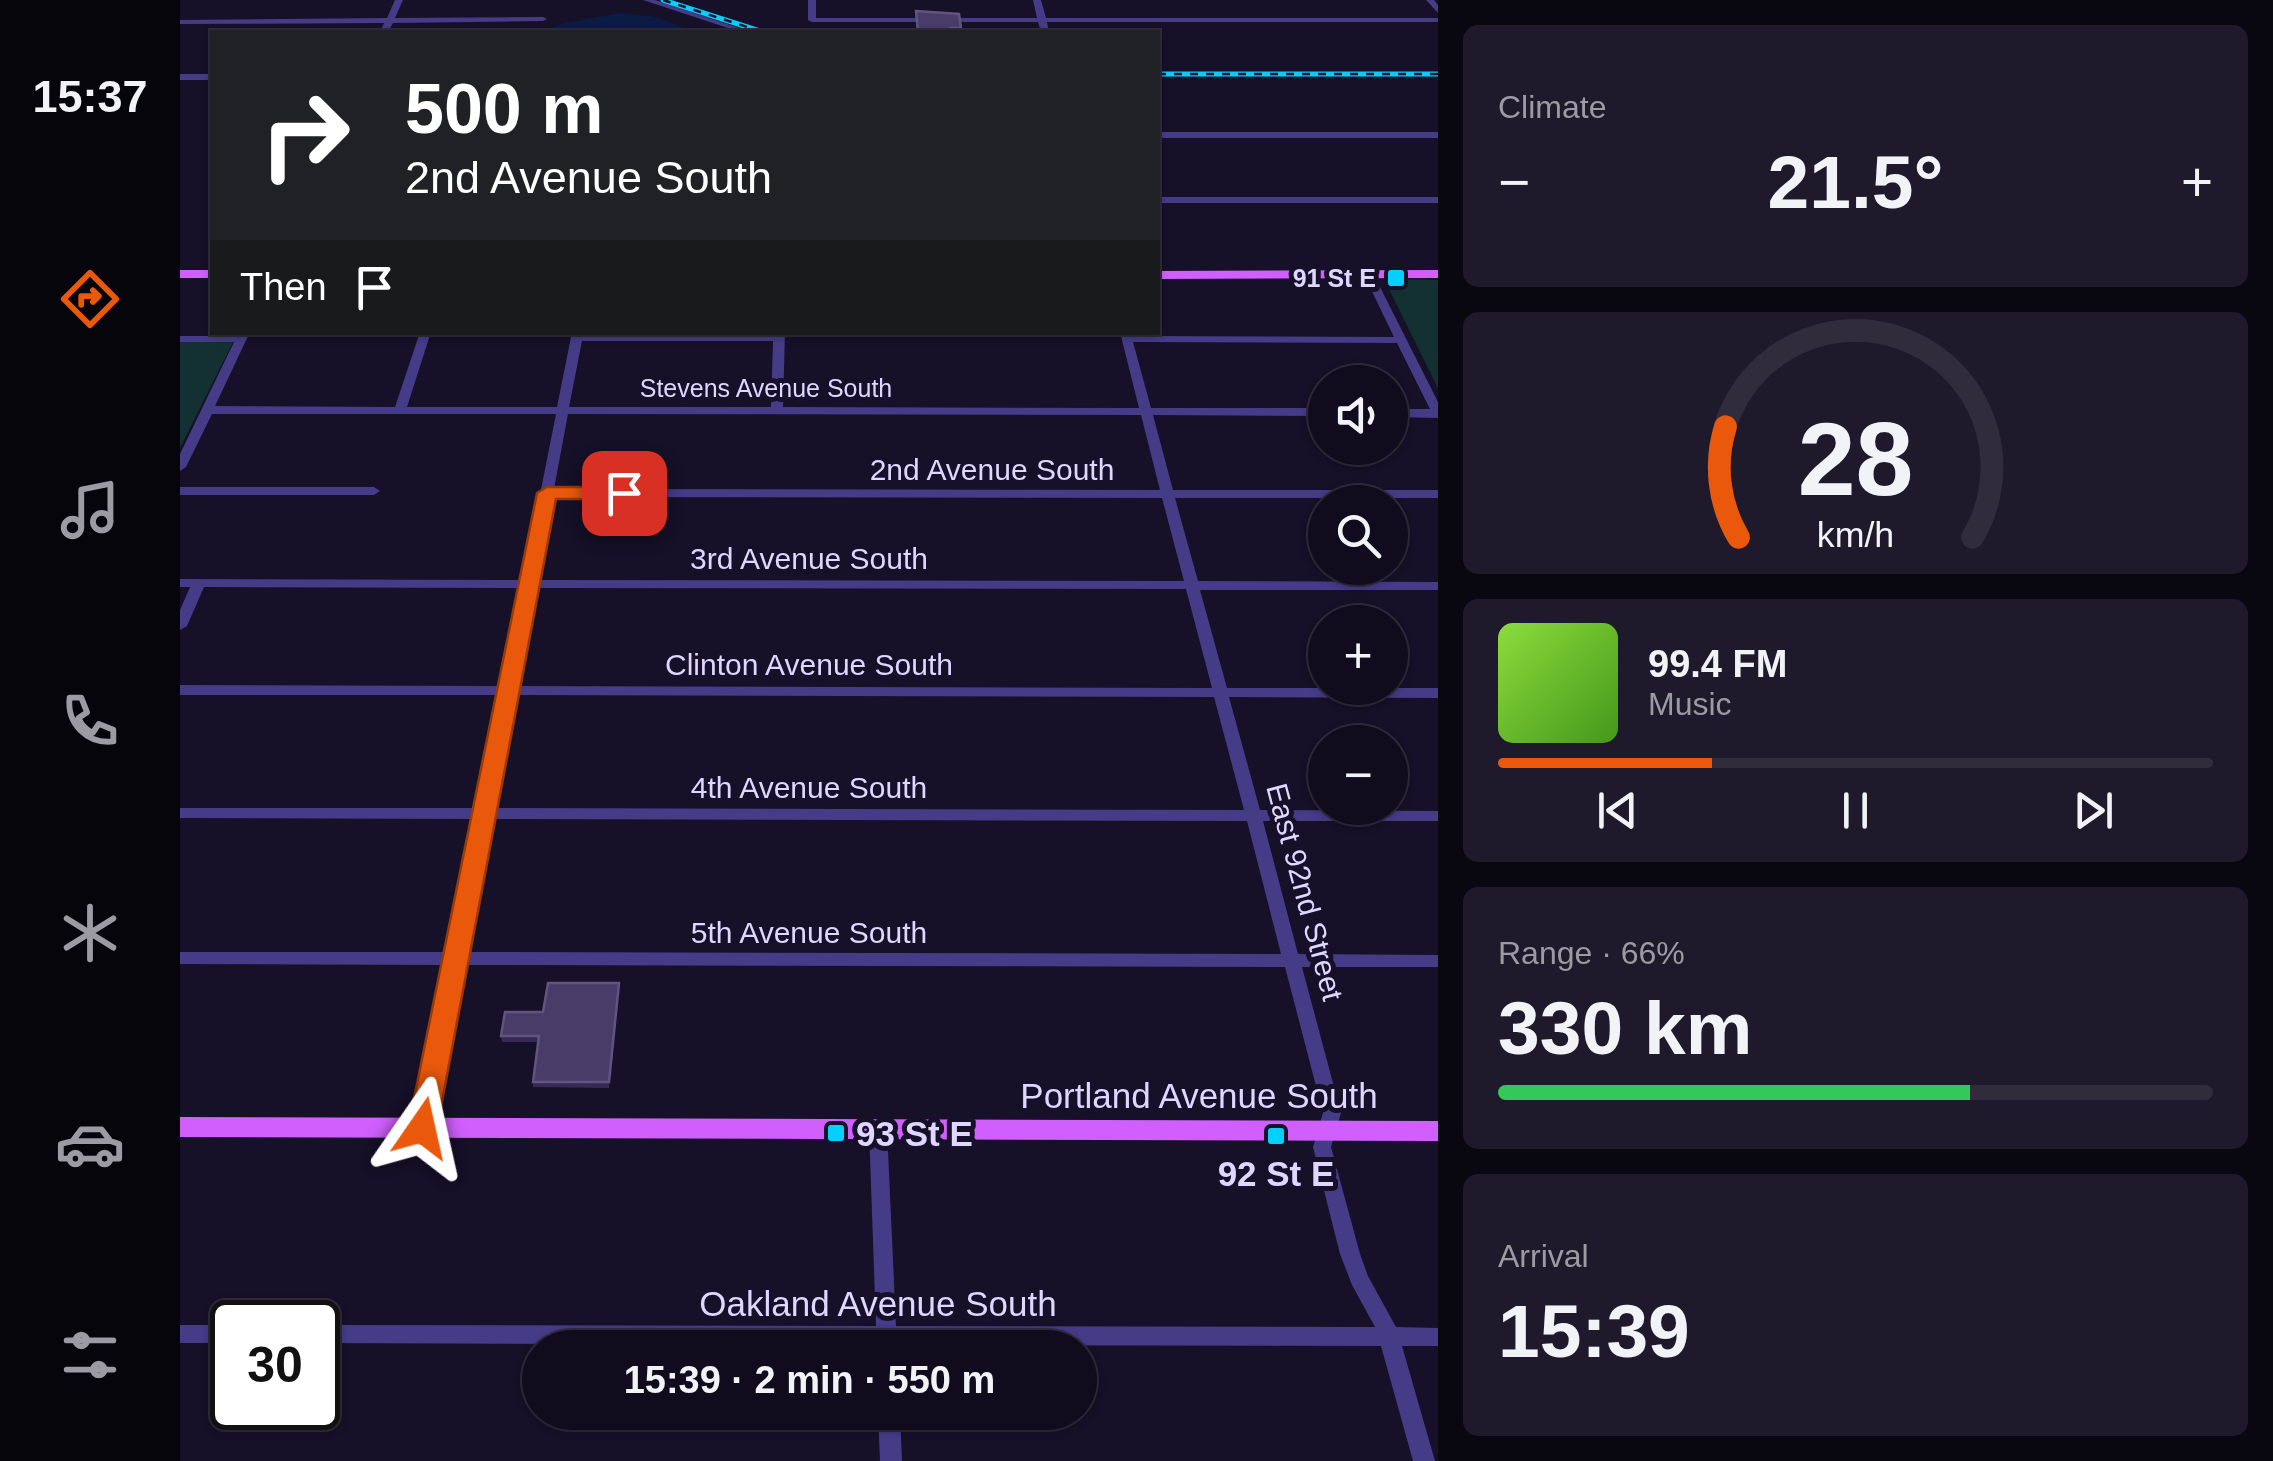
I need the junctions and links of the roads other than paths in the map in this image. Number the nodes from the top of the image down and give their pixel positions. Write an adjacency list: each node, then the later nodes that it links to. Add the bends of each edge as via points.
1 (400, 0): 9 (street)
2 (647, 0): 13 (street)
3 (812, 0): 10 (street, via 812,20)
4 (1037, 0): 10 (street)
5 (1430, 0): 6 (street)
6 (1438, 11)
7 (543, 19): 9 (street)
8 (1438, 20): 10 (street)
9 (390, 21): 11 (street); 12 (street)
10 (1042, 21): 14 (street)
11 (180, 22)
12 (385, 30)
13 (741, 30)
14 (1045, 30)
15 (185, 77): 16 (street)
16 (180, 91)
17 (1160, 134): 18 (street)
18 (1438, 135)
19 (1160, 200): 20 (street)
20 (1438, 200)
21 (180, 274): 22 (main road)
22 (210, 274)
23 (1438, 274): 25 (main road)
24 (1160, 275): 25 (main road)
25 (1369, 275): 32 (street)
26 (425, 335): 34 (street)
27 (243, 336): 31 (street); 33 (street)
28 (577, 336): 29 (street); 35 (street)
29 (778, 336): 36 (street)
30 (1126, 336): 32 (street); 37 (street, East 92nd Street)
31 (180, 339)
32 (1401, 340): 40 (street)
33 (207, 410): 34 (street, Stevens Avenue South); 41 (street)
34 (400, 410): 35 (street, Stevens Avenue South)
35 (563, 410): 36 (street, Stevens Avenue South); 44 (street)
36 (776, 410): 37 (street, Stevens Avenue South)
37 (1146, 412): 38 (street, Stevens Avenue South); 45 (street, East 92nd Street)
38 (1308, 412)
39 (1408, 412): 40 (street)
40 (1438, 413)
41 (180, 467)
42 (180, 491): 43 (street)
43 (374, 491)
44 (547, 493): 45 (street, 2nd Avenue South); 49 (street)
45 (1168, 494): 46 (street, 2nd Avenue South); 50 (street, East 92nd Street)
46 (1438, 494)
47 (180, 583): 48 (street, 3rd Avenue South)
48 (199, 583): 49 (street, 3rd Avenue South); 52 (street)
49 (529, 585): 50 (street, 3rd Avenue South); 54 (street)
50 (1192, 586): 51 (street, 3rd Avenue South); 55 (street, East 92nd Street)
51 (1438, 586)
52 (180, 626)
53 (180, 690): 54 (street, Clinton Avenue South)
54 (508, 690): 55 (street, Clinton Avenue South); 58 (street)
55 (1220, 692): 56 (street, Clinton Avenue South); 59 (street, East 92nd Street)
56 (1438, 693)
57 (180, 813): 58 (street, 4th Avenue South)
58 (485, 814): 59 (street, 4th Avenue South); 62 (street)
59 (1253, 816): 60 (street, 4th Avenue South); 63 (street, East 92nd Street)
60 (1438, 816)
61 (180, 958): 62 (street, 5th Avenue South)
62 (456, 958): 63 (street, 5th Avenue South); 66 (street)
63 (1292, 960): 64 (street, 5th Avenue South); 68 (street, East 92nd Street, via 1332,1112)
64 (1438, 960)
65 (180, 1127): 66 (main road, Portland Avenue South)
66 (422, 1128): 67 (main road, Portland Avenue South)
67 (878, 1129): 68 (main road, Portland Avenue South); 70 (street)
68 (1328, 1130): 69 (main road, Portland Avenue South); 75 (street, East 92nd Street, via 1322,1148 1350,1254)
69 (1438, 1130)
70 (886, 1330)
71 (180, 1334): 72 (street)
72 (210, 1334)
73 (340, 1334): 74 (street, Oakland Avenue South)
74 (522, 1337)
75 (1389, 1337): 76 (street, Oakland Avenue South); 77 (street, Oakland Avenue South); 80 (street, East 92nd Street)
76 (1438, 1337)
77 (1097, 1340)
78 (890, 1430): 79 (street)
79 (891, 1461)
80 (1424, 1461)

